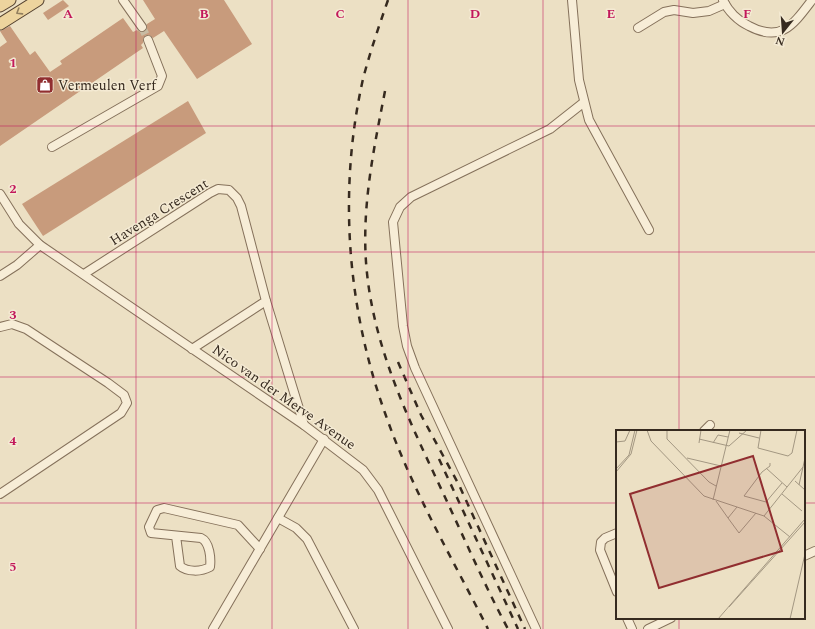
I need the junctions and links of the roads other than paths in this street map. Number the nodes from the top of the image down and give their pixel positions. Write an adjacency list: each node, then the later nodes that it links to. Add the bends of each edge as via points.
1 (10, 0): 7 (main road)
2 (38, 0): 8 (main road, one-way to 8)
3 (123, 0): 9 (street)
4 (572, 0): 12 (street)
5 (812, 0): 6 (street, via 792,24 773,34 746,25 736,18)
6 (724, 2): 10 (street, via 709,11 664,12)
7 (0, 6)
8 (0, 24)
9 (142, 27)
10 (638, 28)
11 (148, 40): 13 (street, via 162,76 158,86)
12 (583, 103): 15 (street, via 588,120); 37 (street, via 550,129 411,197 400,207 393,222 407,346)
13 (52, 147)
14 (0, 194): 16 (street, Nico van der Merve Avenue, via 19,224)
15 (649, 230)
16 (40, 245): 17 (street, Nico van der Merve Avenue); 18 (street)
17 (84, 274): 19 (street, Havenga Crescent, via 205,195 223,189 233,193 241,206); 21 (street, Nico van der Merve Avenue)
18 (0, 276)
19 (266, 302): 21 (street); 22 (street, Havenga Crescent)
20 (0, 327): 24 (street, via 12,324 26,329 108,383 124,395 127,403 121,413)
21 (192, 349): 22 (street, Nico van der Merve Avenue)
22 (304, 425): 23 (street, Nico van der Merve Avenue)
23 (324, 439): 25 (street); 36 (street, Nico van der Merve Avenue, via 371,479)
24 (0, 494)
25 (278, 518): 28 (street); 35 (street, via 296,528 307,539)
26 (616, 533): 31 (street, via 600,542 600,550)
27 (176, 536): 27 (street, via 204,540 207,543 210,567 188,570 180,566); 28 (street, via 153,534 149,531 152,517 157,510 164,508 238,525)
28 (260, 549): 34 (street)
29 (815, 551): 30 (street)
30 (805, 556)
31 (616, 590)
32 (627, 619): 38 (street)
33 (669, 619): 39 (street)
34 (213, 629)
35 (354, 629)
36 (448, 629)
37 (536, 629)
38 (632, 629)
39 (648, 629)

